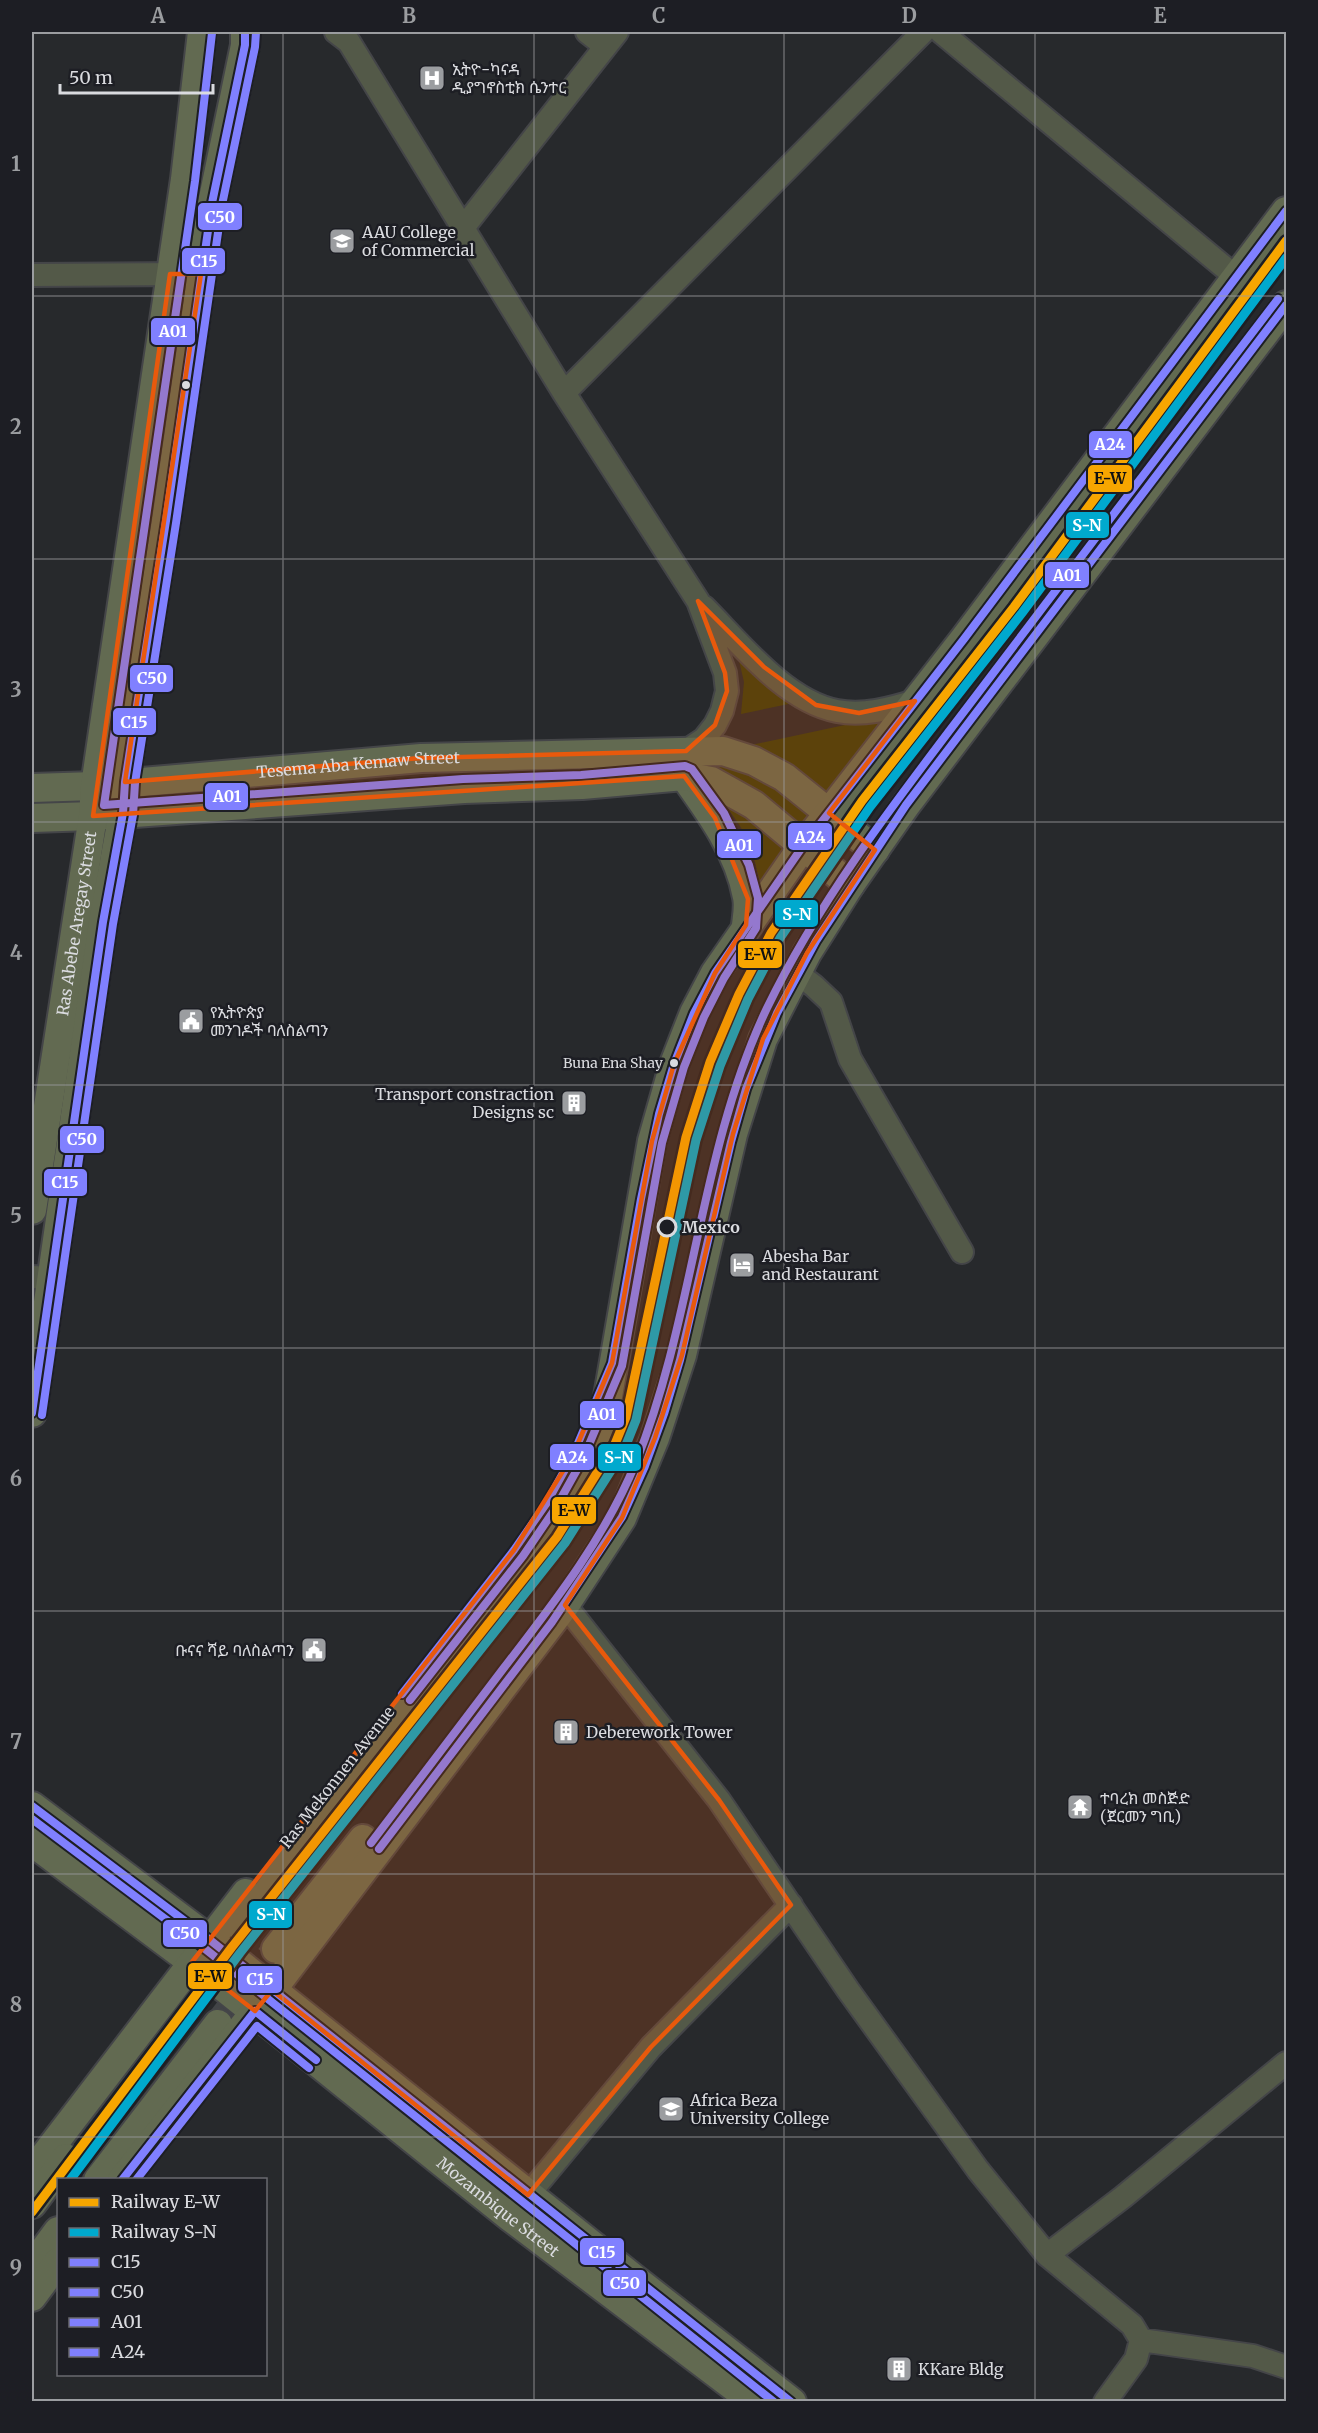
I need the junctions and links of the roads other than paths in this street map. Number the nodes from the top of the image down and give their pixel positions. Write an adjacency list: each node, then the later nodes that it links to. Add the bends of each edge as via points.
1 (201, 32): 10 (main road, Ras Abebe Aregay Street)
2 (245, 32): 11 (main road, Ras Abebe Aregay Street)
3 (587, 32): 7 (street)
4 (923, 32): 15 (street)
5 (941, 32): 13 (street)
6 (347, 35): 9 (street)
7 (611, 39): 9 (street)
8 (1287, 211): 13 (main road, Ras Mekonnen Avenue)
9 (463, 228): 15 (street)
10 (170, 274): 11 (street); 12 (street); 20 (main road, Ras Abebe Aregay Street)
11 (201, 274): 19 (main road, Ras Abebe Aregay Street)
12 (32, 275)
13 (1236, 277): 17 (main road, Ras Mekonnen Avenue)
14 (1287, 305): 27 (main road)
15 (564, 393): 16 (street)
16 (698, 601): 17 (street, via 764,667 816,705 859,713); 18 (street, via 725,673 727,691 715,725)
17 (915, 701): 23 (main road, Ras Mekonnen Avenue)
18 (685, 764): 19 (main road, Tesema Aba Kemaw Street, via 421,758); 22 (main road, Tesema Aba Kemaw Street, via 582,785 464,789); 23 (main road, via 723,751 754,761 784,777); 26 (main road, Tesema Aba Kemaw Street, via 754,805); 29 (main road, via 739,869 748,899)
19 (125, 782): 20 (main road, Tesema Aba Kemaw Street); 22 (main road, Ras Abebe Aregay Street)
20 (95, 786): 21 (main road, Tesema Aba Kemaw Street); 24 (main road, Ras Abebe Aregay Street)
21 (32, 788)
22 (123, 813): 24 (main road, Tesema Aba Kemaw Street); 33 (main road, Ras Abebe Aregay Street)
23 (829, 813): 26 (main road, Ras Mekonnen Avenue); 27 (main road)
24 (93, 816): 25 (main road, Tesema Aba Kemaw Street); 31 (main road, Ras Abebe Aregay Street)
25 (32, 818)
26 (803, 846): 28 (main road, Tesema Aba Kemaw Street); 29 (main road, Ras Mekonnen Avenue)
27 (875, 850): 28 (main road)
28 (850, 885): 30 (main road)
29 (746, 925): 34 (main road, Ras Mekonnen Avenue, via 694,1013 674,1064 652,1141)
30 (798, 974): 32 (street, via 831,1002 850,1059); 36 (main road, via 763,1039 747,1088 682,1355)
31 (32, 1210)
32 (962, 1252)
33 (42, 1278): 35 (main road, Ras Abebe Aregay Street)
34 (612, 1363): 41 (main road, Ras Mekonnen Avenue, via 606,1408 593,1447 562,1507 525,1562); 43 (main road, Ras Mekonnen Avenue, via 573,1455 514,1550)
35 (32, 1413)
36 (655, 1438): 37 (main road, via 622,1518); 42 (main road, via 555,1588)
37 (565, 1605): 40 (street, via 719,1800); 45 (main road)
38 (32, 1806): 43 (main road)
39 (32, 1842): 43 (main road)
40 (790, 1905): 51 (street, via 651,2046); 54 (street, via 978,2170)
41 (242, 1927)
42 (276, 1950)
43 (201, 1951): 45 (main road); 48 (main road, Ras Mekonnen Avenue)
44 (186, 1998): 52 (main road)
45 (260, 1998): 50 (main road); 51 (main road, Mozambique Street); 60 (main road, Mozambique Street, via 510,2217)
46 (218, 2024): 49 (main road)
47 (1287, 2063): 54 (street, via 1132,2191)
48 (32, 2172)
49 (100, 2178)
50 (124, 2178)
51 (528, 2194): 61 (main road, Mozambique Street)
52 (32, 2204)
53 (57, 2232): 56 (main road)
54 (1047, 2255): 58 (street, via 1132,2325)
55 (57, 2263): 57 (main road)
56 (32, 2266)
57 (32, 2297)
58 (1141, 2340): 59 (street, via 1253,2356); 62 (street, via 1136,2359)
59 (1287, 2367)
60 (754, 2402)
61 (792, 2402)
62 (1105, 2402)

